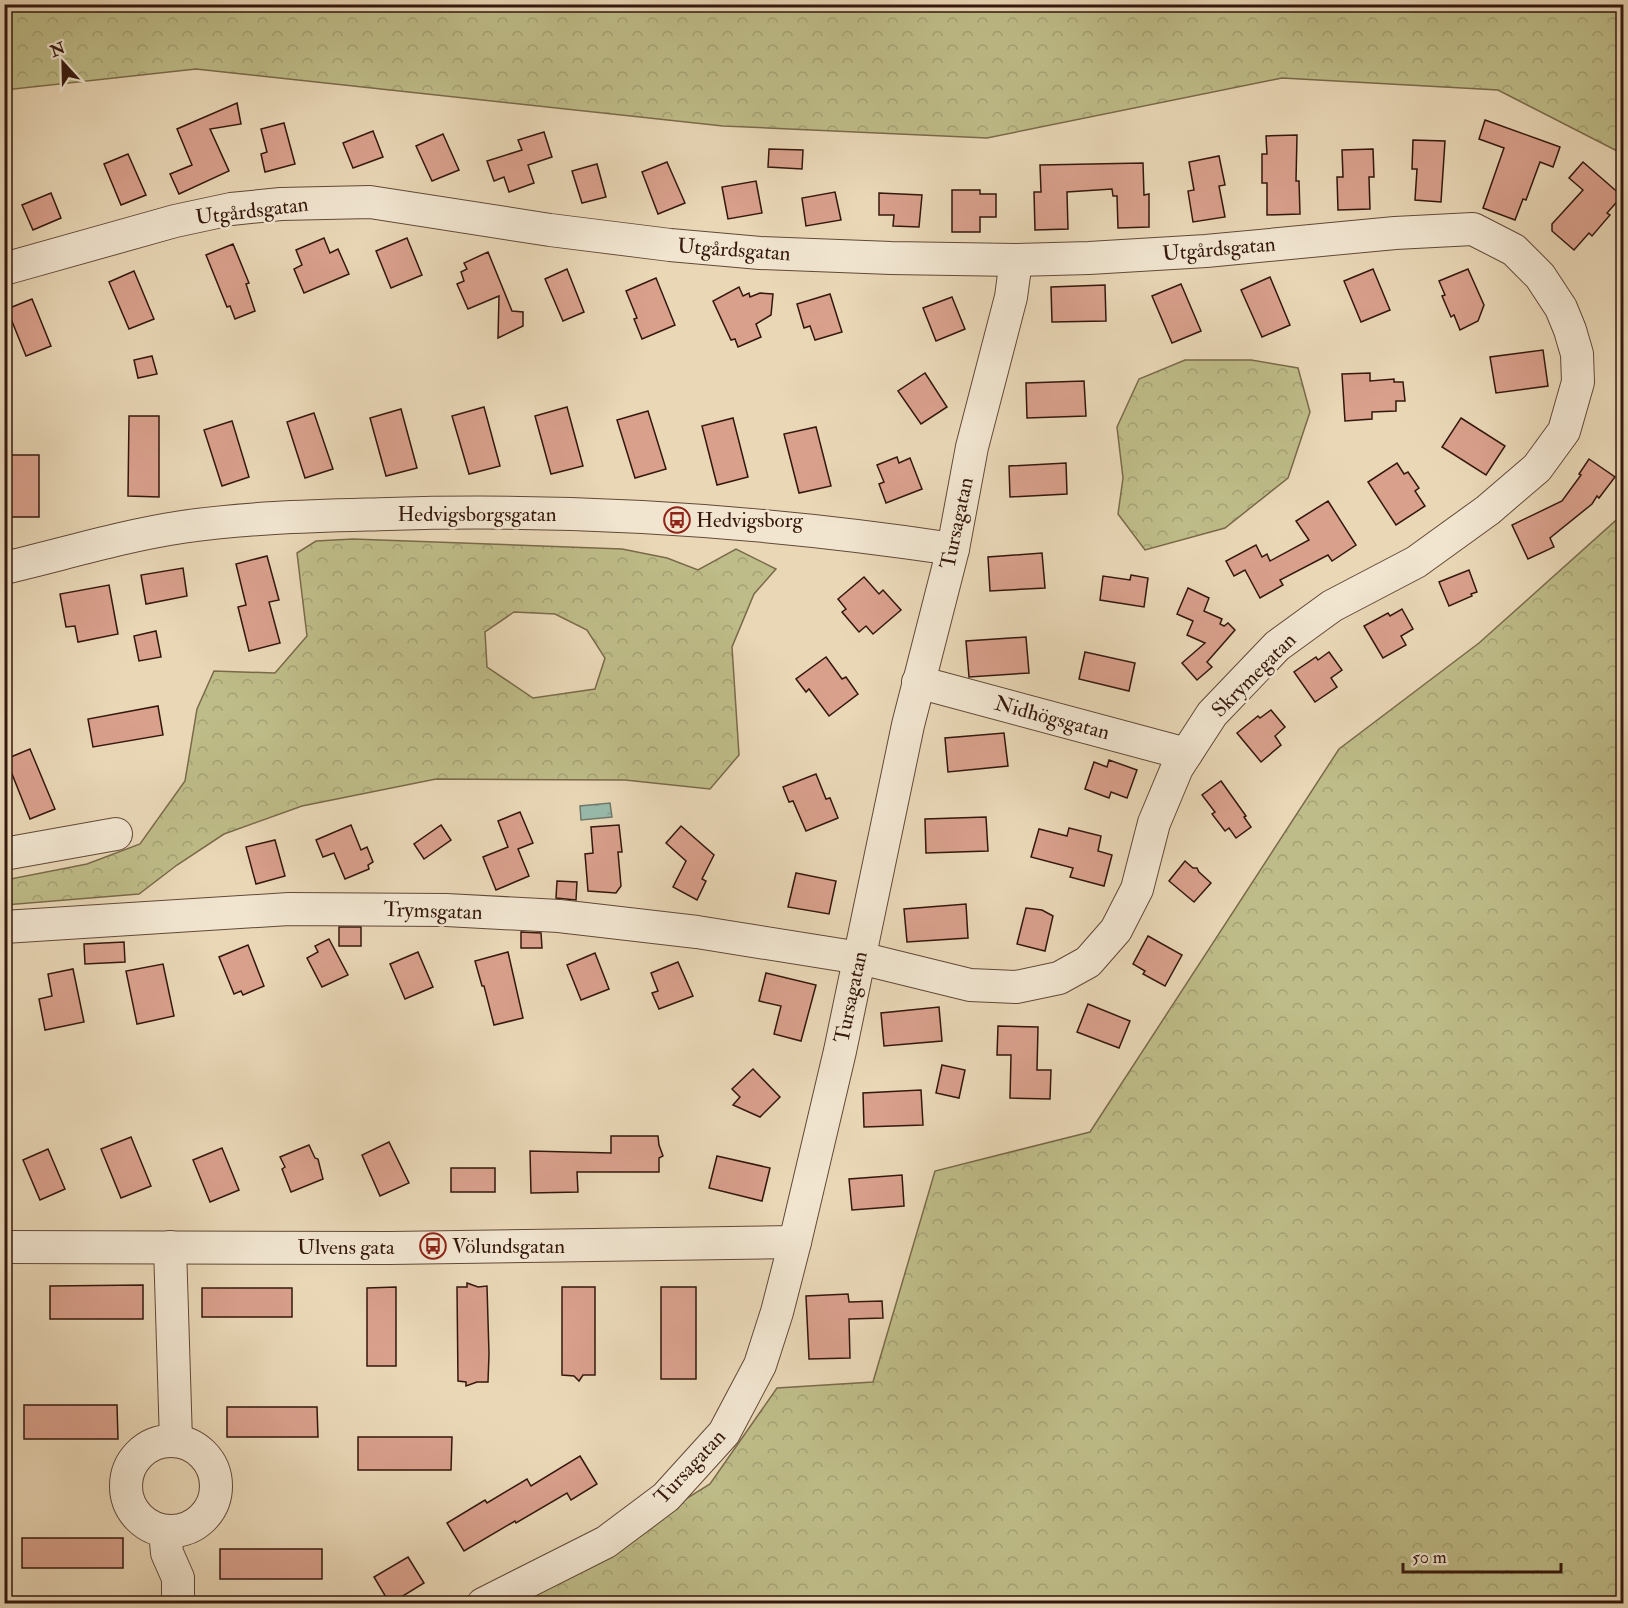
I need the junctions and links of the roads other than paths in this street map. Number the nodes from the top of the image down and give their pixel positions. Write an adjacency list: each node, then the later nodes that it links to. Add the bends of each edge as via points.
1 (1473, 229): 2 (street, Utgårdsgatan); 7 (street, Skrymegatan, via 1514,250 1540,276 1561,308 1577,354 1578,382 1564,431 1536,468 1488,510 1416,562 1332,606 1277,646 1212,714)
2 (1016, 261): 3 (street, Utgårdsgatan, via 760,253 670,245 370,202 231,209); 4 (street, Tursagatan)
3 (4, 269)
4 (952, 549): 5 (street, Hedvigsborgsgatan, via 784,527 595,514 443,512 286,517 183,527 121,538); 6 (street, Tursagatan)
5 (4, 568)
6 (918, 682): 7 (street, Nidhögsgatan); 11 (street, Tursagatan)
7 (1186, 754): 11 (street, Skrymegatan, via 1154,823 1137,889 1116,930 1088,962 1059,978 1016,987 970,985)
8 (116, 834): 9 (street)
9 (4, 854)
10 (4, 927): 11 (street, Trymsgatan, via 289,909 446,910 559,916 685,930)
11 (860, 958): 12 (street, Tursagatan)
12 (795, 1242): 14 (street, Ulvens gata); 18 (street, Tursagatan, via 760,1365 724,1433 666,1497 606,1542)
13 (4, 1247): 14 (street, Ulvens gata)
14 (171, 1247): 15 (street)
15 (176, 1441): 16 (street, via 146,1448 134,1460 128,1474 126,1493 132,1508 141,1520); 16 (street, via 203,1453 217,1481 207,1514 195,1524)
16 (165, 1531): 17 (street, via 167,1553 178,1578)
17 (178, 1604)
18 (483, 1604)

